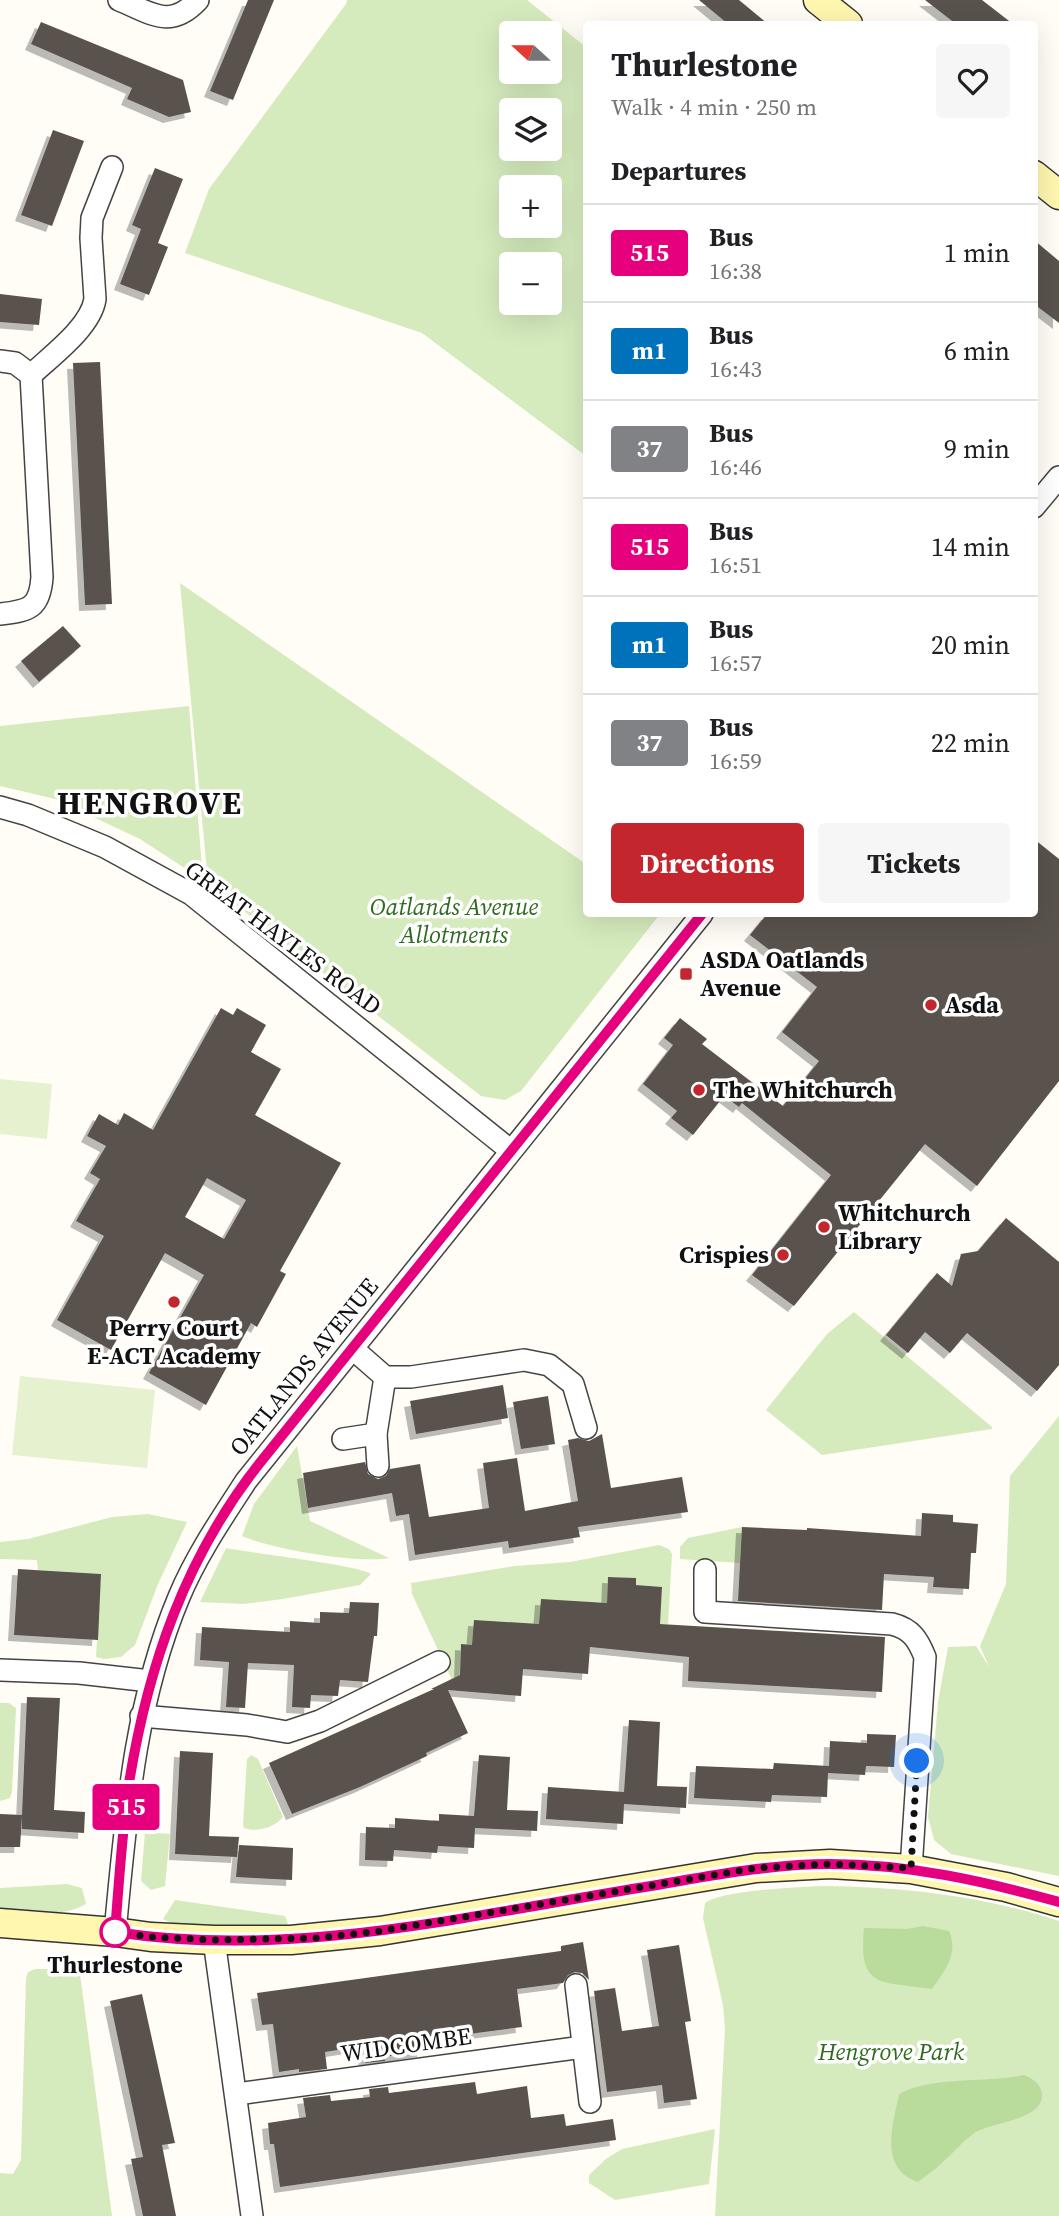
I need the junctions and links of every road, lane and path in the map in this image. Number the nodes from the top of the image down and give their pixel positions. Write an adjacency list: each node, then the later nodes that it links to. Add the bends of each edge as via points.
1 (118, 0): 2 (street, via 157,16 175,17)
2 (198, 0)
3 (818, 0): 4 (street)
4 (844, 21)
5 (112, 167): 9 (street, via 92,218 94,309)
6 (1038, 178): 7 (street)
7 (1058, 194)
8 (0, 361): 9 (street, via 15,363)
9 (31, 375): 12 (street, via 41,594 32,606)
10 (1059, 477): 11 (street)
11 (1038, 502)
12 (0, 614)
13 (0, 807): 15 (street, GREAT HAYLES ROAD, via 105,847 191,894)
14 (700, 917): 15 (street, OATLANDS AVENUE)
15 (510, 1150): 16 (street, OATLANDS AVENUE)
16 (353, 1349): 17 (street); 25 (street, OATLANDS AVENUE, via 246,1481 216,1529 179,1596)
17 (385, 1377): 18 (street, via 524,1360 549,1365 573,1384); 19 (street)
18 (586, 1428)
19 (376, 1434): 20 (street); 21 (street)
20 (343, 1439)
21 (378, 1466)
22 (705, 1570): 27 (street, via 705,1612 892,1624 918,1639 925,1657)
23 (439, 1661): 26 (street, via 320,1721 287,1732)
24 (0, 1670): 25 (street)
25 (150, 1681): 26 (street, OATLANDS AVENUE)
26 (141, 1716): 30 (street, OATLANDS AVENUE, via 129,1784)
27 (911, 1868): 28 (street); 31 (street, via 830,1864 756,1868 380,1931 291,1940)
28 (1059, 1902)
29 (0, 1923): 30 (street)
30 (115, 1932): 31 (street)
31 (214, 1940): 34 (street)
32 (576, 1985): 33 (street)
33 (583, 2047): 34 (street, WIDCOMBE); 35 (street)
34 (237, 2094): 36 (street)
35 (590, 2102)
36 (252, 2216)

